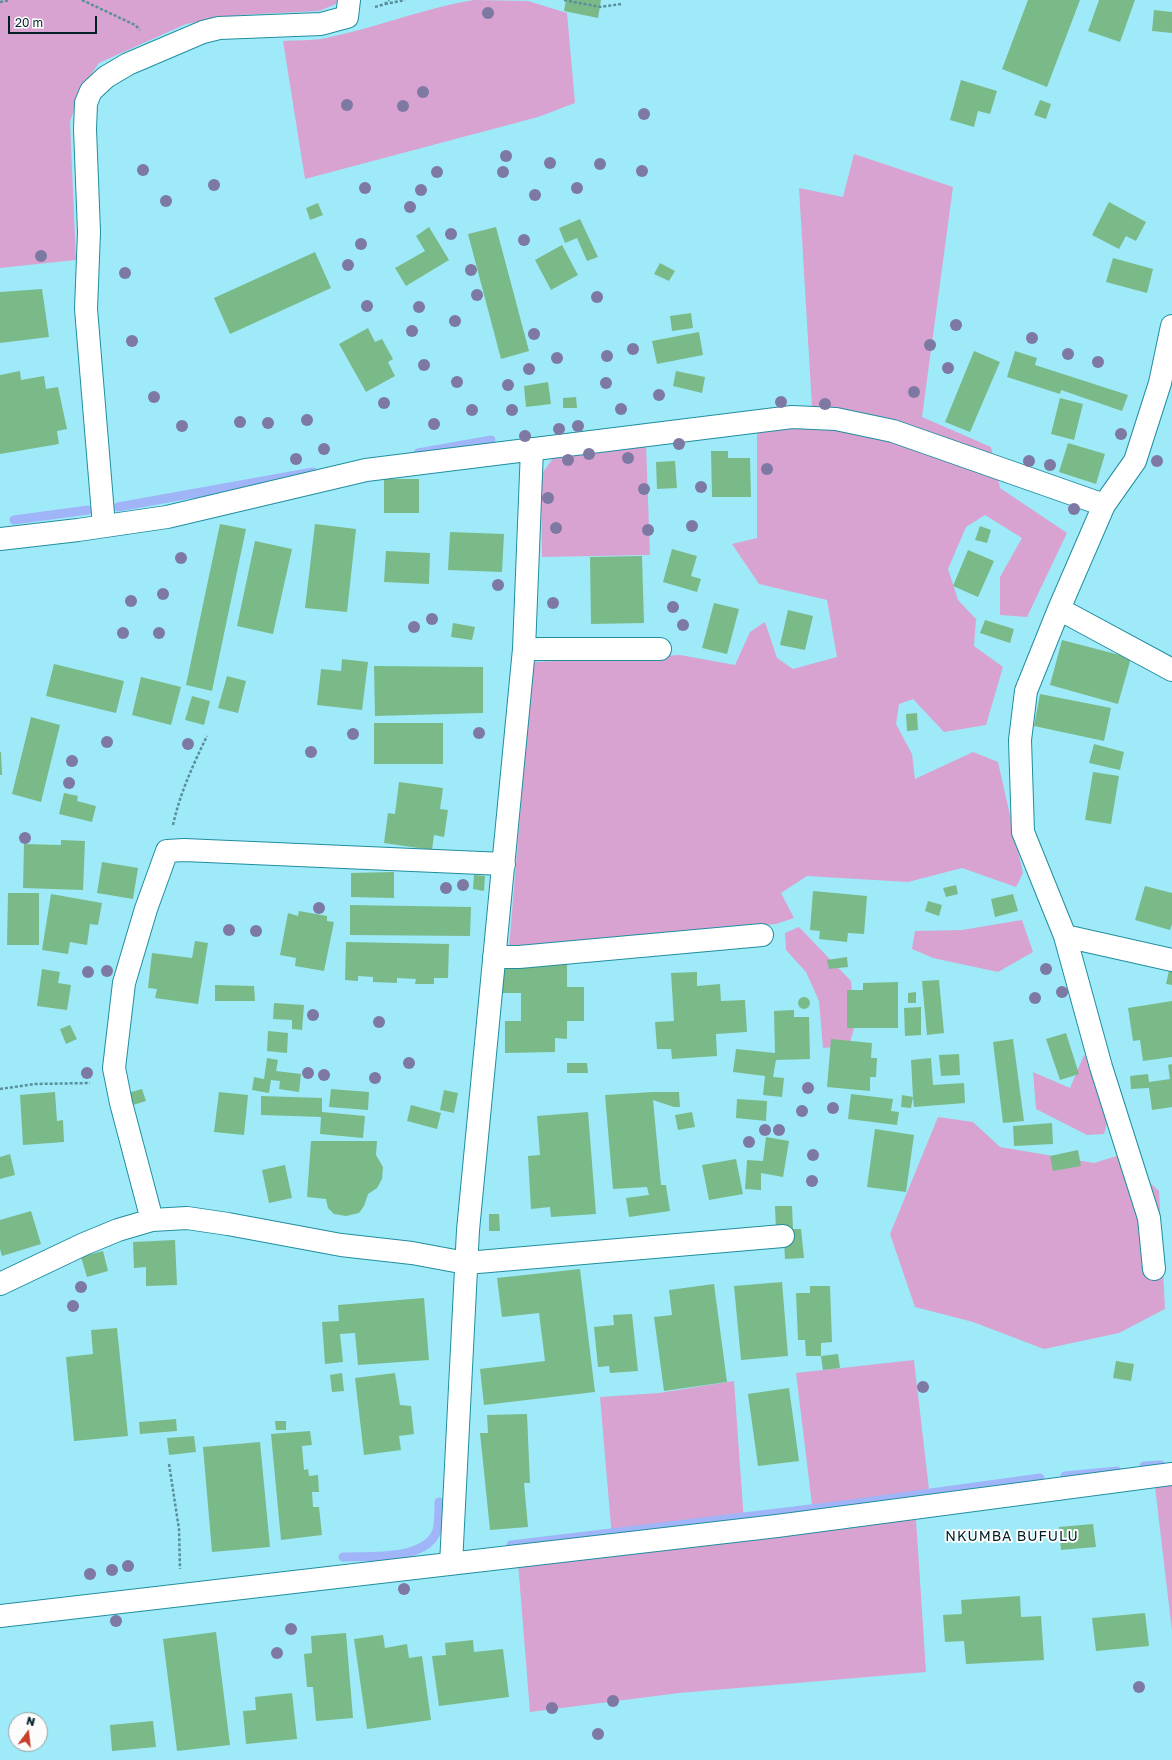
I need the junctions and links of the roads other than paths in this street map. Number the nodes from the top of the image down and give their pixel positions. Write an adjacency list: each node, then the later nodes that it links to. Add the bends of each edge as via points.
1 (349, 0): 5 (street, via 347,17 331,22 219,28 203,32 128,64 106,77 91,90 86,103 85,129 89,232 86,309)
2 (1172, 326): 4 (street, via 1160,383 1135,461)
3 (532, 449): 4 (street, via 792,418 836,420 892,431); 5 (street, via 366,470 167,517); 8 (street)
4 (1104, 506): 7 (street)
5 (104, 526): 6 (street)
6 (0, 539)
7 (1059, 609): 10 (street); 13 (street, via 1026,691 1020,740 1023,832)
8 (524, 649): 9 (street); 11 (street)
9 (660, 649)
10 (1172, 670)
11 (504, 864): 14 (street); 16 (street, via 167,851 146,909 124,983 114,1068)
12 (762, 936): 14 (street)
13 (1065, 936): 15 (street); 19 (street, via 1101,1067 1149,1218)
14 (494, 957): 18 (street)
15 (1172, 960)
16 (152, 1220): 18 (street, via 187,1218 340,1245 412,1253); 20 (street, via 84,1244)
17 (783, 1236): 18 (street)
18 (466, 1263): 22 (street)
19 (1154, 1269)
20 (0, 1284)
21 (1172, 1474): 22 (street, via 777,1526)
22 (450, 1564): 23 (street)
23 (0, 1616)

